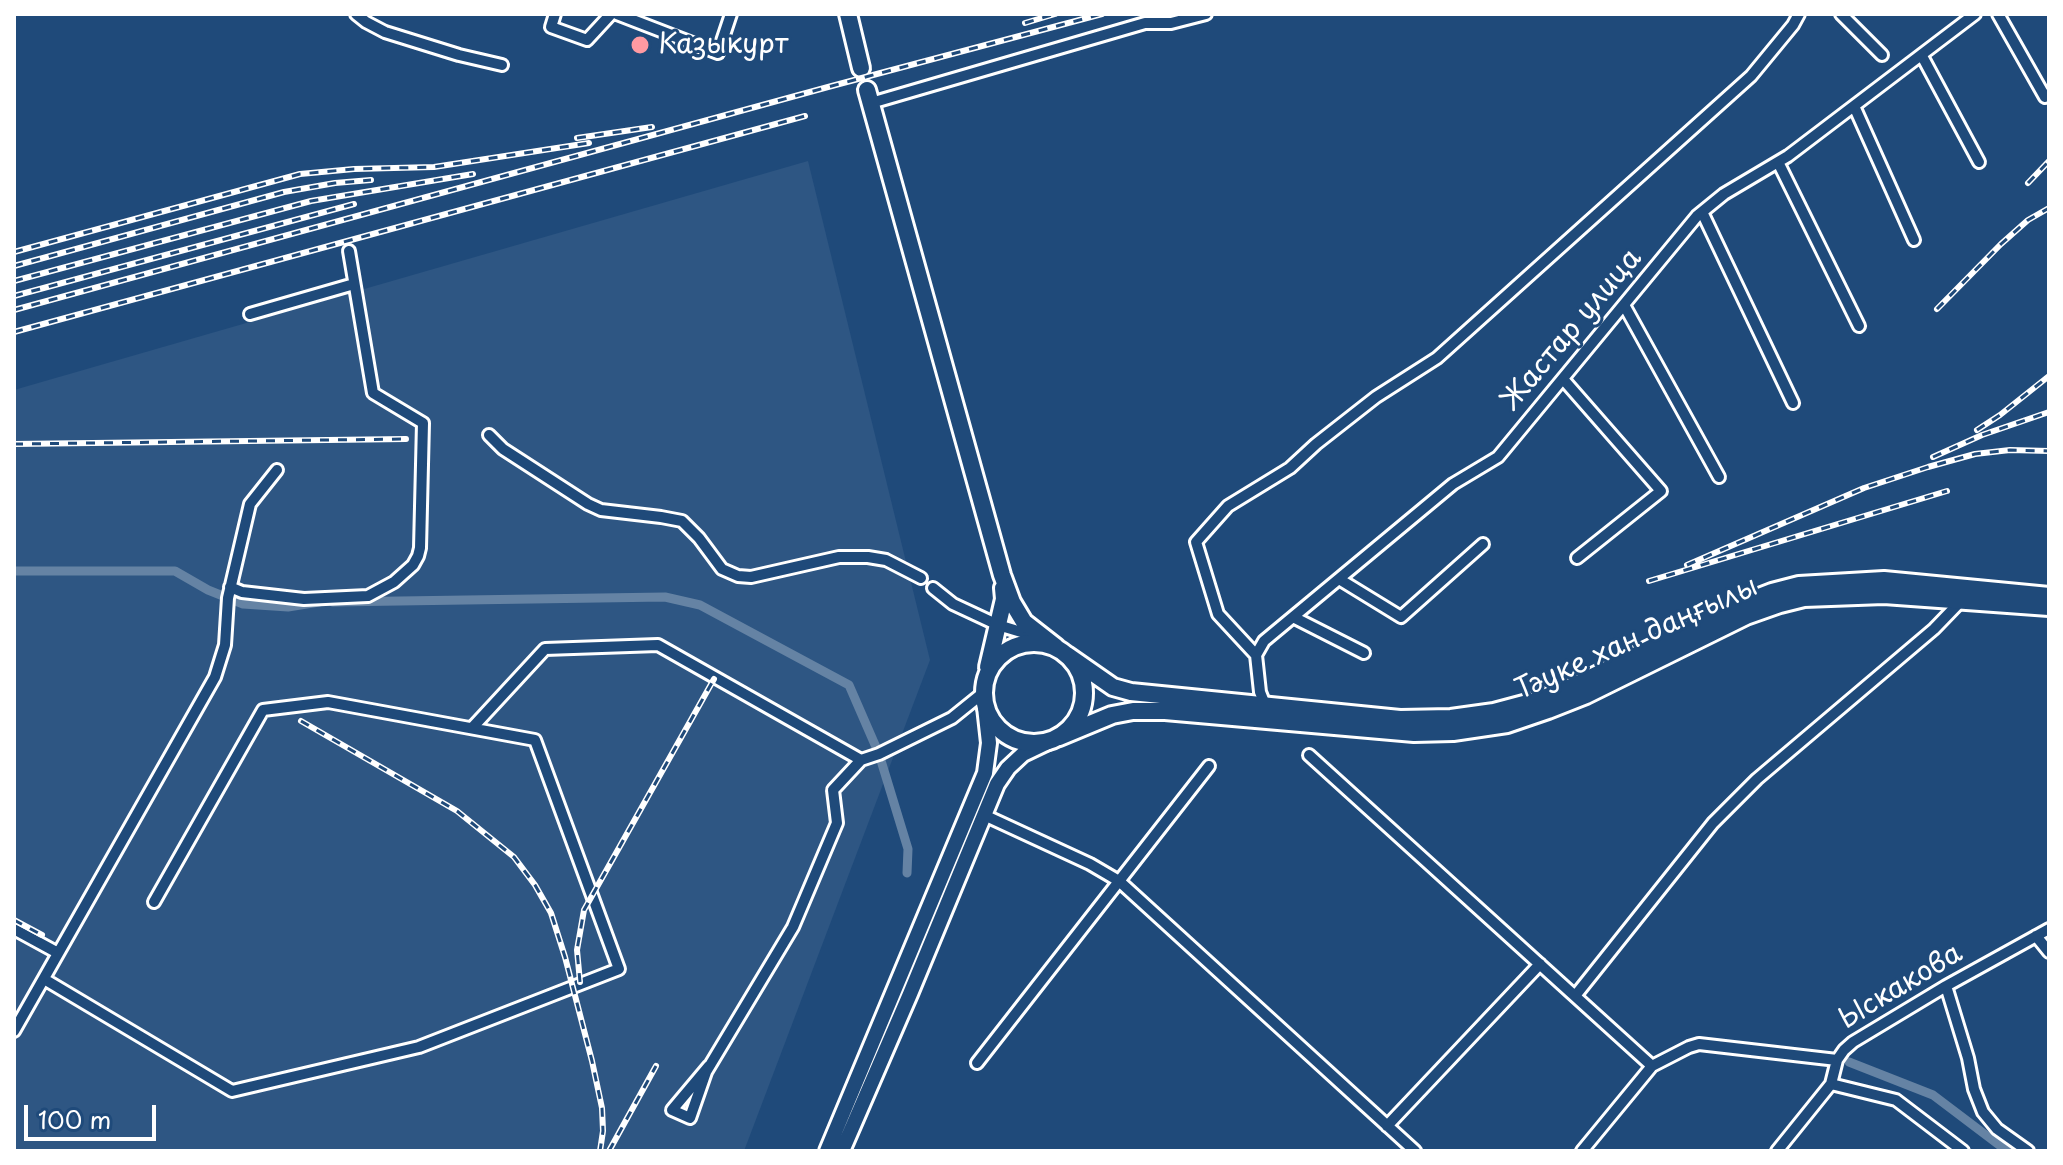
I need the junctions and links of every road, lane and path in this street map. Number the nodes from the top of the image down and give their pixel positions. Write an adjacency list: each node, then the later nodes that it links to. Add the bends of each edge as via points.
1 (356, 14): 13 (street, via 385,32)
2 (555, 14): 3 (street, via 551,27 587,40)
3 (614, 14): 4 (street, via 718,53)
4 (731, 14)
5 (848, 14): 14 (main road)
6 (1206, 14): 16 (street, via 1145,23)
7 (1799, 14): 46 (street, via 1751,76 1437,358 1376,397 1290,468 1228,506 1196,542 1218,614)
8 (1841, 14): 11 (street)
9 (1975, 14): 12 (street, Жастар улица)
10 (1998, 14): 15 (street, via 2045,97)
11 (1882, 55)
12 (1922, 56): 17 (street, Жастар улица); 19 (street)
13 (502, 65)
14 (861, 68)
15 (2049, 94)
16 (869, 97): 34 (main road)
17 (1854, 106): 18 (street, Жастар улица); 21 (street)
18 (1778, 162): 20 (street, Жастар улица); 26 (street)
19 (1979, 162)
20 (1702, 212): 24 (street, Жастар улица); 28 (street)
21 (1914, 240)
22 (349, 251): 23 (street)
23 (354, 284): 25 (street); 37 (street, via 373,393 423,423 418,556 394,582 368,596 304,599)
24 (1624, 305): 27 (street, Жастар улица); 31 (street)
25 (250, 314)
26 (1859, 326)
27 (1563, 379): 33 (street, via 1661,491); 36 (street, Жастар улица, via 1498,457 1453,484)
28 (1793, 403)
29 (489, 435): 35 (street, via 601,510 682,521 722,569 738,576 839,557 868,557)
30 (277, 470): 37 (street, via 250,504)
31 (1719, 477)
32 (1483, 544): 36 (street, via 1401,617)
33 (1577, 558)
34 (1002, 575): 43 (main road); 44 (main road, Тәуке хан даңғылы, via 1024,622)
35 (921, 578)
36 (1339, 579): 42 (street, Жастар улица)
37 (230, 587): 62 (street, via 225,645 215,677)
38 (933, 588): 43 (street, via 953,604)
39 (1884, 588): 40 (main road, Тәуке хан даңғылы); 41 (main road, Тәуке хан даңғылы); 48 (main road, Тәуке хан даңғылы, via 1780,604 1586,695 1507,724 1414,733); 49 (main road, Тәуке хан даңғылы, via 1799,585 1772,592 1576,685 1494,712 1400,719)
40 (1961, 601): 41 (main road, Тәуке хан даңғылы); 66 (street, via 1713,823)
41 (2045, 601)
42 (1293, 617): 45 (street); 46 (street, Жастар улица, via 1264,641)
43 (998, 625): 44 (street); 47 (main road)
44 (1056, 649): 47 (main road, via 1039,643 1006,651 994,662); 48 (main road, Тәуке хан даңғылы, via 1113,687); 51 (main road, via 1079,670 1084,688 1074,725)
45 (1364, 653)
46 (1256, 655): 49 (street)
47 (985, 692): 51 (main road, via 994,724 1009,738 1028,744); 53 (street, via 952,718); 74 (main road, via 985,773)
48 (1165, 703): 49 (main road, Тәуке хан даңғылы); 51 (main road, Тәуке хан даңғылы, via 1112,715)
49 (1266, 707)
50 (472, 728): 53 (street, via 545,649 658,645); 57 (street, via 328,702 263,710); 64 (street, via 535,740 619,969 419,1047 232,1091)
51 (1054, 740): 55 (main road, via 1023,754 1008,768)
52 (1309, 755): 63 (street)
53 (861, 760): 70 (street, via 833,790 837,823 793,927)
54 (1209, 766): 56 (street)
55 (984, 815): 56 (street); 75 (main road)
56 (1119, 881): 69 (street); 73 (street)
57 (154, 902)
58 (14, 929): 62 (street)
59 (2049, 929): 60 (street, Ыскакова)
60 (2036, 936): 61 (street); 65 (street, Ыскакова)
61 (2049, 952)
62 (58, 953): 64 (street)
63 (1540, 964): 66 (street); 73 (street)
64 (44, 979): 67 (street)
65 (1946, 986): 68 (street, Ыскакова, via 1853,1042); 80 (street, via 1983,1112)
66 (1575, 996): 71 (street)
67 (14, 1031)
68 (1837, 1060): 71 (street, via 1699,1044); 72 (street, Ыскакова)
69 (977, 1063)
70 (709, 1066): 70 (street, via 690,1118 672,1110 700,1077)
71 (1652, 1066): 77 (street)
72 (1831, 1084): 78 (street, Ыскакова); 79 (street, via 1896,1100)
73 (1387, 1126): 76 (street)
74 (827, 1151)
75 (842, 1151)
76 (1415, 1151)
77 (1582, 1151)
78 (1777, 1151)
79 (1963, 1151)
80 (2028, 1151)

